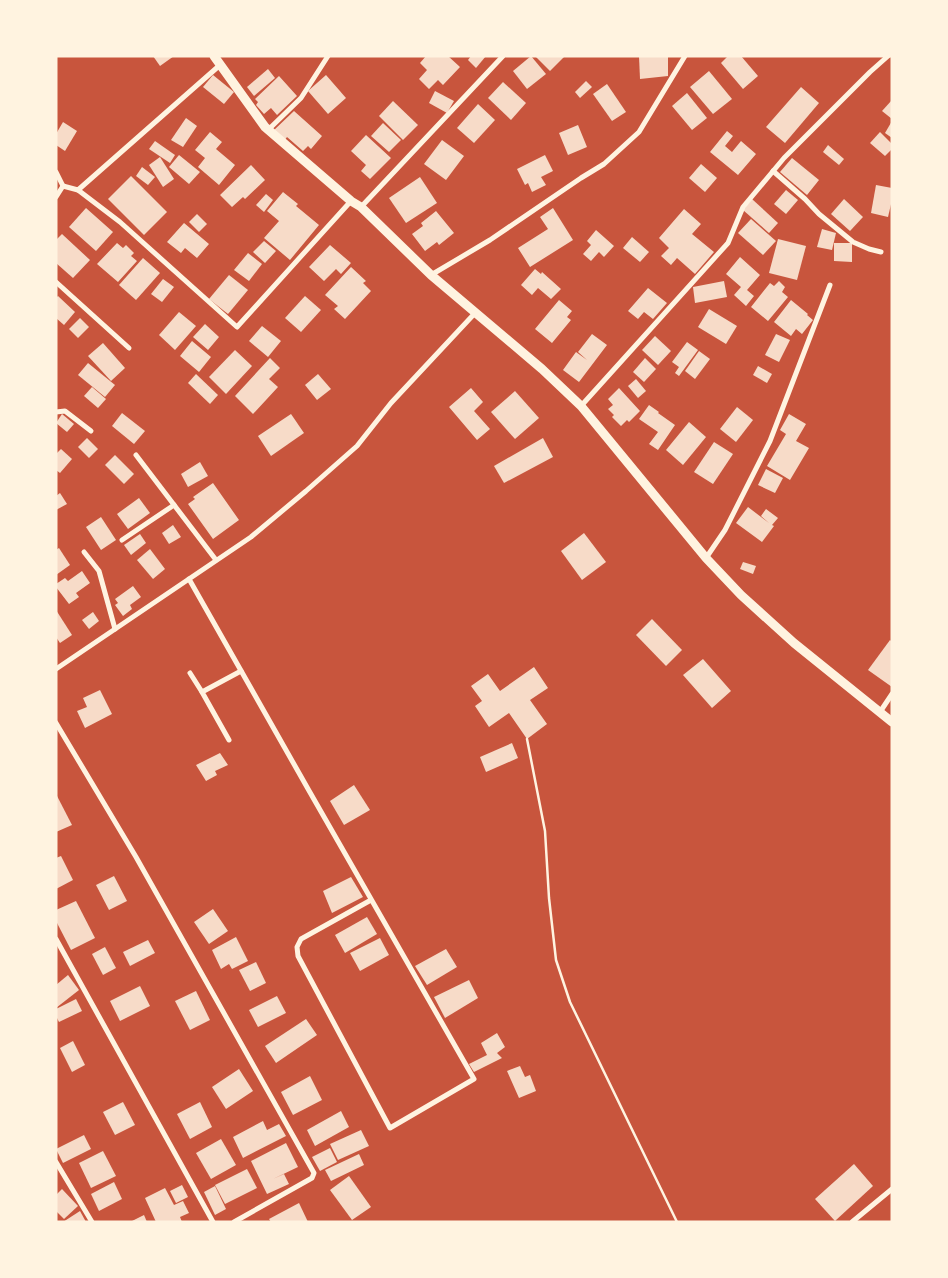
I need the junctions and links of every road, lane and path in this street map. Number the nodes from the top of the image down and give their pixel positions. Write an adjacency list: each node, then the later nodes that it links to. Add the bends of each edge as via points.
1 (328, 56): 6 (street, via 301,98)
2 (504, 56): 13 (street)
3 (685, 56): 15 (street, via 639,132 604,164)
4 (888, 56): 7 (street)
5 (217, 59): 6 (street); 10 (street)
6 (268, 130): 12 (street)
7 (773, 171): 14 (street, via 853,242); 20 (street, via 743,207 728,243)
8 (56, 172): 9 (street)
9 (62, 186): 10 (street); 11 (street)
10 (78, 190): 12 (street, via 120,222 237,327)
11 (56, 197)
12 (351, 201): 13 (street)
13 (361, 208): 15 (street)
14 (881, 252)
15 (431, 275): 18 (street)
16 (56, 282): 19 (street)
17 (830, 285): 27 (street, via 770,441 725,530)
18 (476, 312): 20 (street); 28 (street, via 357,446 306,492)
19 (129, 348)
20 (582, 406): 27 (street)
21 (56, 412): 22 (street, via 65,411)
22 (91, 431)
23 (136, 455): 24 (street)
24 (174, 505): 25 (street); 28 (street)
25 (122, 540)
26 (84, 552): 30 (street, via 99,571)
27 (706, 558): 36 (street, via 794,643)
28 (216, 560): 29 (street)
29 (189, 579): 30 (street); 32 (street)
30 (115, 629): 31 (street)
31 (56, 669)
32 (241, 671): 34 (street); 41 (street)
33 (190, 673): 34 (street)
34 (202, 692): 40 (street)
35 (892, 694): 36 (street)
36 (880, 712): 37 (street)
37 (892, 722)
38 (56, 723): 47 (street, via 141,866 314,1173 312,1178)
39 (526, 738): 48 (path, via 545,831 556,960 570,1002)
40 (230, 740)
41 (372, 900): 41 (street, via 474,1079 390,1128 298,956 297,947 301,939)
42 (56, 939): 46 (street)
43 (56, 1162): 45 (street)
44 (892, 1189): 49 (street)
45 (92, 1222)
46 (213, 1222)
47 (234, 1222)
48 (677, 1222)
49 (852, 1222)

